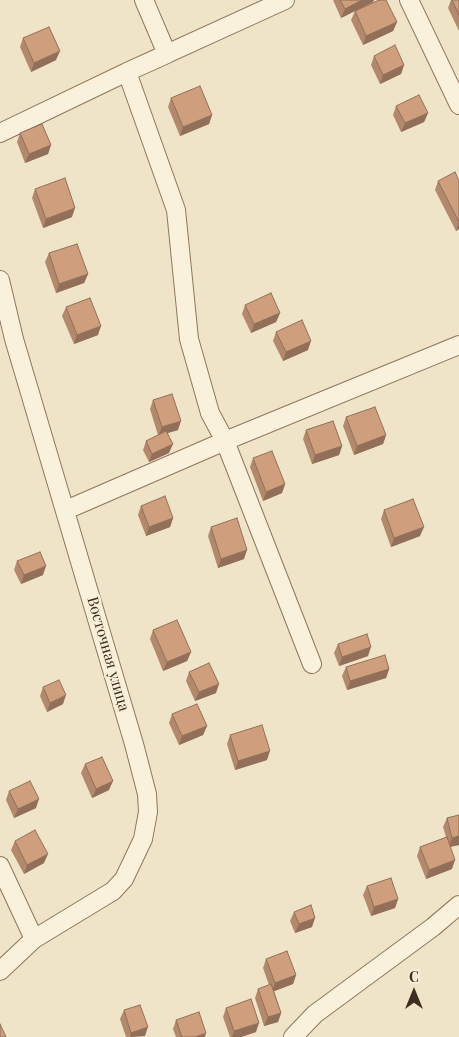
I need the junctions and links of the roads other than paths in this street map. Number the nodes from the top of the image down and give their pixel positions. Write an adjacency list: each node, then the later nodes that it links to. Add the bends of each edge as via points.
1 (144, 0): 4 (street)
2 (285, 0): 4 (street)
3 (409, 0): 6 (street)
4 (172, 52): 5 (street)
5 (127, 72): 7 (street); 10 (street, via 176,210 189,340 210,413)
6 (459, 104)
7 (0, 133)
8 (0, 280): 11 (street, Восточная улица, via 14,339)
9 (459, 345): 10 (street)
10 (225, 440): 11 (street); 12 (street)
11 (66, 510): 15 (street, Восточная улица, via 134,744 147,794 148,812 143,839 124,879 113,891)
12 (312, 664)
13 (0, 866): 15 (street)
14 (459, 905): 17 (street, via 315,1014)
15 (34, 939): 16 (street, Восточная улица)
16 (0, 971)
17 (293, 1037)

